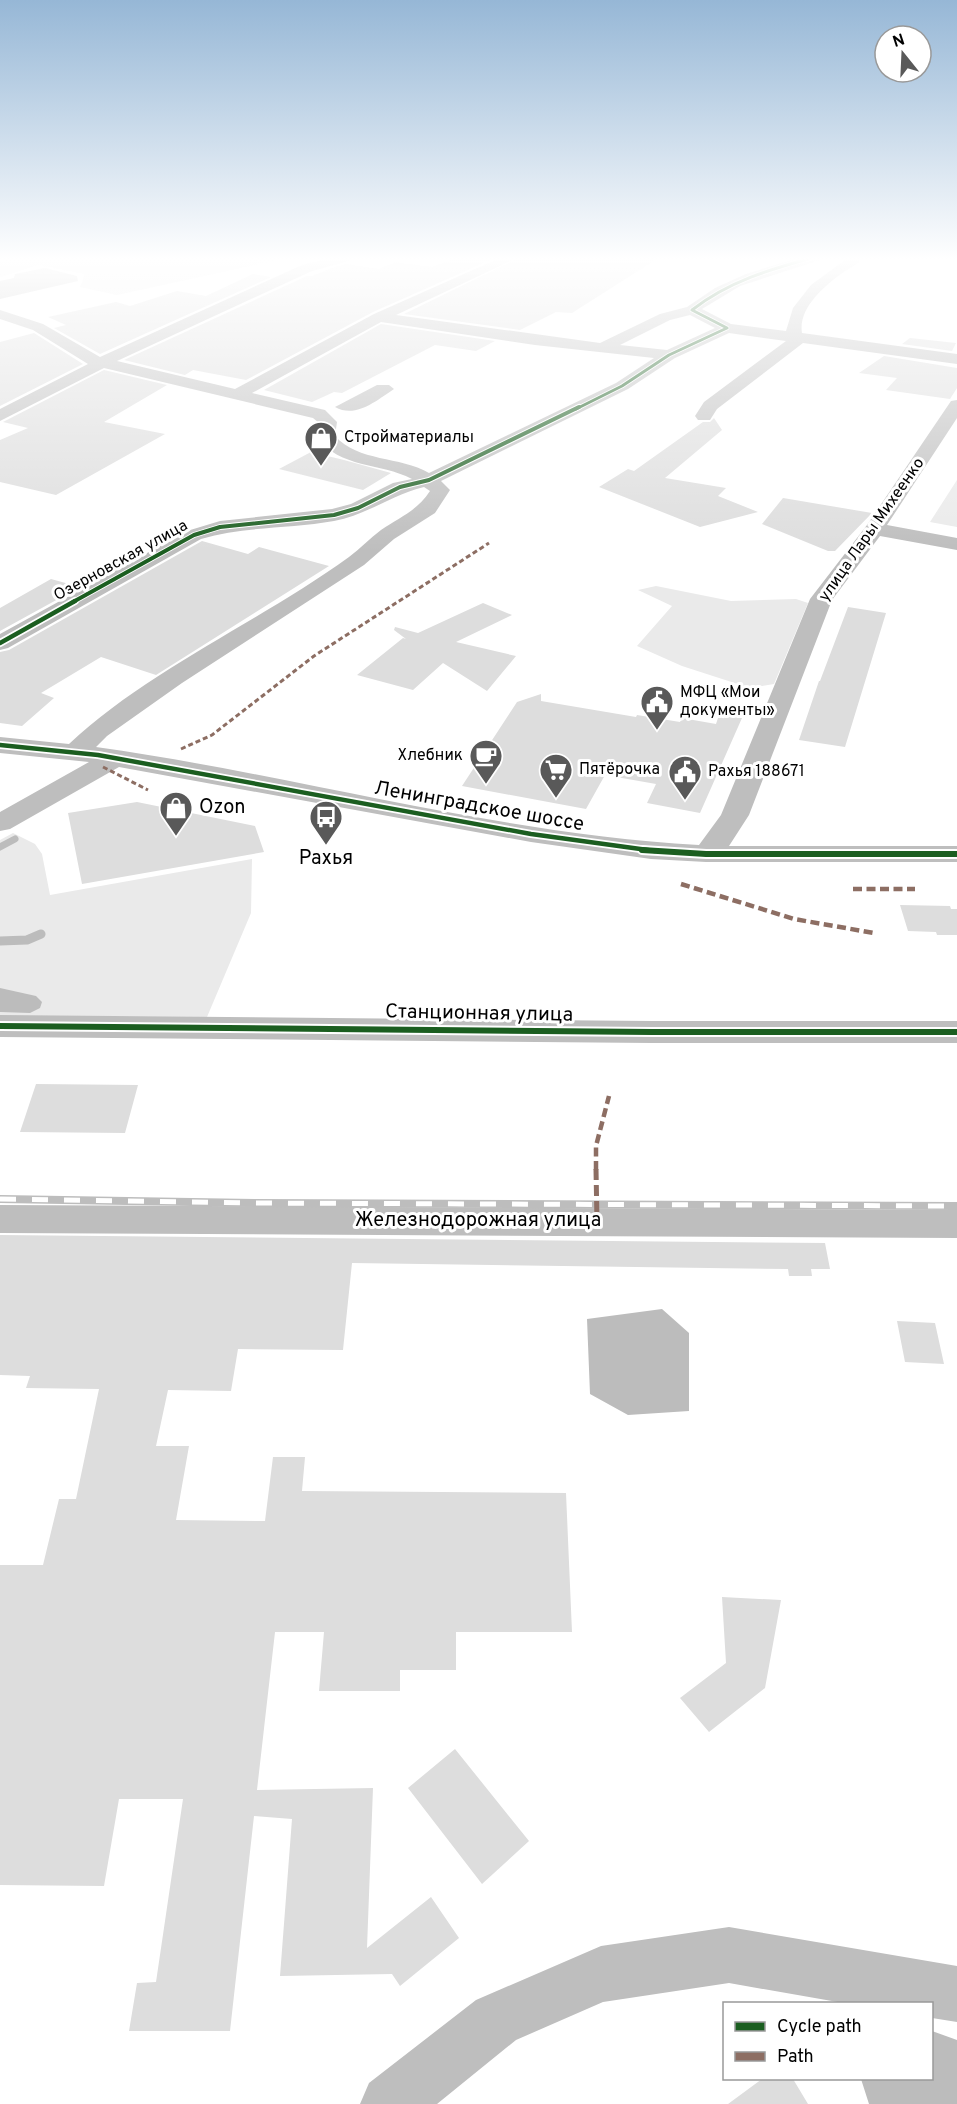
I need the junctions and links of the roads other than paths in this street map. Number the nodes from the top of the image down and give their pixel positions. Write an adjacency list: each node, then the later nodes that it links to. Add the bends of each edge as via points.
1 (84, 355): 8 (street)
2 (119, 355): 8 (street)
3 (309, 355): 9 (street)
4 (669, 355): 13 (street, Озерновская улица, via 622,386)
5 (777, 355): 12 (street, via 710,406)
6 (927, 355): 7 (street)
7 (957, 359)
8 (104, 362): 9 (street); 11 (street)
9 (240, 393): 13 (street, via 320,414 328,422 326,437 333,447 351,456 404,468)
10 (957, 405): 14 (street, улица Лары Михеенко)
11 (0, 416)
12 (704, 416)
13 (429, 480): 16 (street, Озерновская улица, via 400,487 334,515 220,527 194,535); 18 (street, via 440,490 428,509 387,535 357,561 174,678 98,731)
14 (875, 530): 15 (street); 21 (street, улица Лары Михеенко, via 821,600 735,815)
15 (957, 544)
16 (0, 643)
17 (0, 745): 18 (street, Ленинградское шоссе)
18 (76, 752): 19 (street, Ленинградское шоссе)
19 (115, 758): 20 (street); 21 (street, Ленинградское шоссе, via 597,845)
20 (0, 823)
21 (705, 854): 22 (street, Ленинградское шоссе)
22 (957, 854)
23 (0, 1026): 24 (street, Станционная улица)
24 (957, 1032)
25 (0, 1219): 26 (street, Железнодорожная улица)
26 (957, 1224)
27 (957, 1994): 28 (street, via 729,1955 601,1974 496,2020)
28 (390, 2104)

